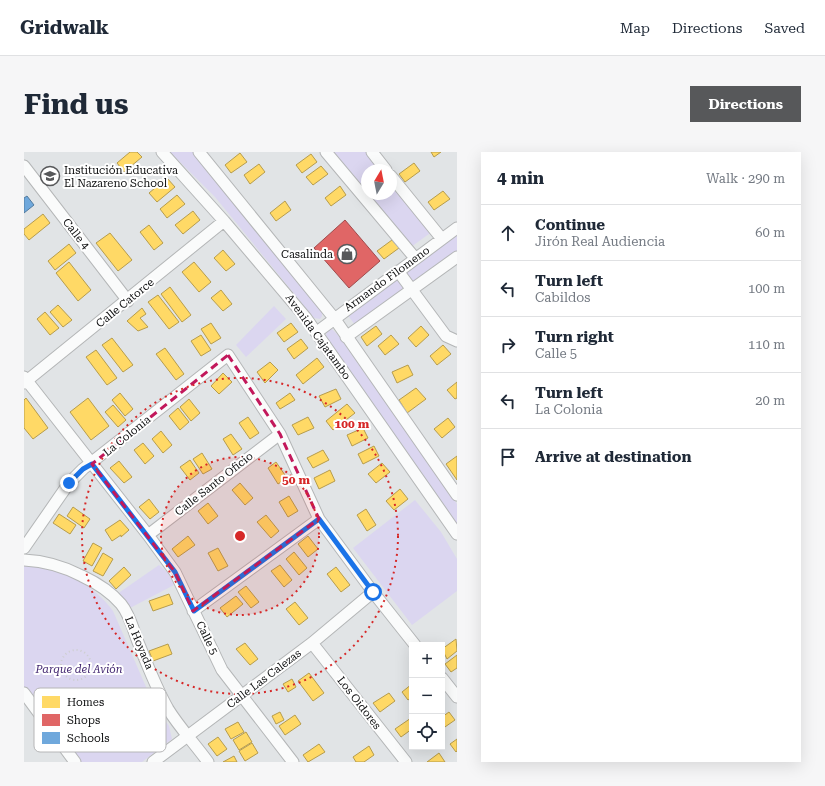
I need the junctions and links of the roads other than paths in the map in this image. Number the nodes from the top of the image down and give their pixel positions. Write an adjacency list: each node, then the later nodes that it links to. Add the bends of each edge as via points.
1 (162, 152): 8 (street, Avenida Cajatambo)
2 (199, 152): 16 (street, Avenida Cajatambo)
3 (326, 152): 12 (street)
4 (372, 152): 5 (street)
5 (381, 164)
6 (24, 166): 15 (street, Calle 4)
7 (397, 184): 10 (street)
8 (224, 221): 15 (street, Calle Catorce); 17 (street, Avenida Cajatambo)
9 (457, 228): 10 (street, Armando Filomeno)
10 (442, 240): 12 (street, Armando Filomeno)
11 (457, 257): 14 (street)
12 (415, 258): 13 (street, Armando Filomeno)
13 (398, 272): 14 (street); 16 (street, Armando Filomeno)
14 (412, 290): 18 (street); 19 (street, via 446,336)
15 (128, 301): 20 (street, Calle Catorce)
16 (334, 318): 17 (street, Armando Filomeno); 18 (street, Avenida Cajatambo)
17 (317, 332): 25 (street, Avenida Cajatambo)
18 (346, 337): 23 (street, Avenida Cajatambo)
19 (457, 341)
20 (25, 380): 22 (street, Calle 5)
21 (280, 434): 22 (street, La Colonia, via 228,355); 24 (street); 26 (street, Calle Santo Oficio)
22 (92, 464): 26 (street, Calle 5); 27 (street, La Colonia, via 69,483)
23 (457, 495)
24 (319, 519): 29 (street); 30 (street)
25 (457, 534)
26 (148, 535): 30 (street, Calle 5, via 175,572)
27 (24, 548)
28 (24, 560): 34 (street, La Hoyada, via 39,560 62,566 94,581 109,592 130,618)
29 (373, 592): 31 (street); 32 (street, Calle Las Calezas)
30 (194, 611): 36 (street, Calle 5, via 222,670)
31 (414, 642)
32 (312, 643): 36 (street, Calle Las Calezas); 48 (street, Los Oidores)
33 (445, 682): 37 (street)
34 (159, 688)
35 (24, 693): 39 (street)
36 (241, 696): 40 (street, Calle Las Calezas); 47 (street, Calle 5)
37 (457, 697)
38 (166, 705): 40 (street, La Hoyada)
39 (28, 706)
40 (188, 735): 42 (street, Calle Las Calezas); 46 (street, La Hoyada)
41 (67, 752): 44 (street)
42 (166, 752)
43 (166, 752): 45 (street, Calle Las Calezas)
44 (76, 762)
45 (153, 762)
46 (208, 762)
47 (294, 762)
48 (406, 762)

